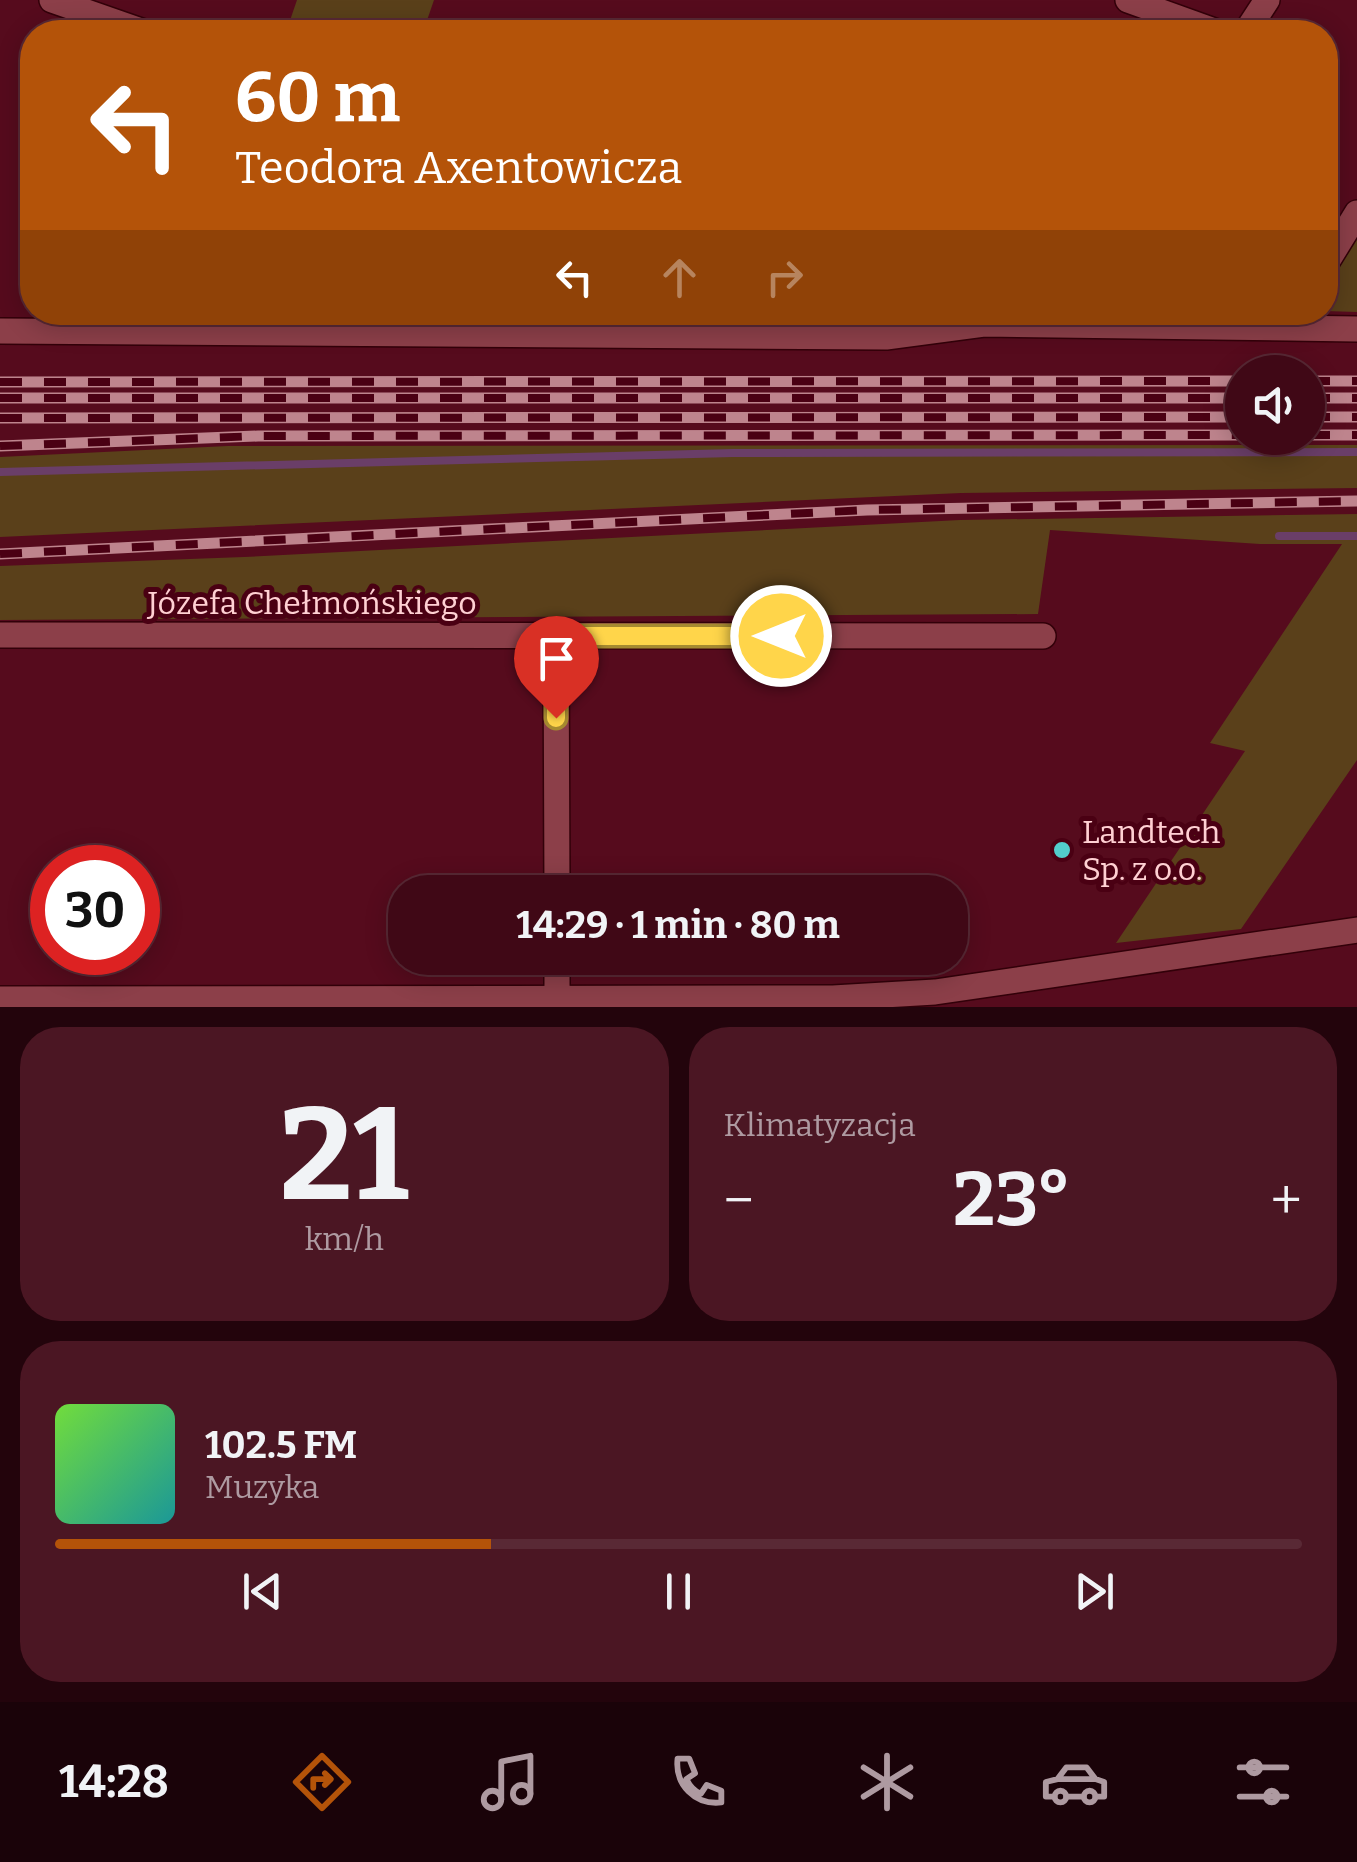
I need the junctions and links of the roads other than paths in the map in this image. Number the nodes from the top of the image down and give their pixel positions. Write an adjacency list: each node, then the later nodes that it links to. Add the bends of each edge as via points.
1 (52, 0): 3 (street)
2 (1128, 0): 4 (street)
3 (110, 20)
4 (1183, 20)
5 (1357, 213): 6 (street)
6 (1338, 244)
7 (976, 325): 10 (street, via 886,337)
8 (1328, 325): 9 (street)
9 (1357, 329)
10 (0, 331)
11 (0, 635): 12 (street, Józefa Chełmońskiego)
12 (556, 636): 13 (street, Józefa Chełmońskiego); 14 (street)
13 (1044, 636)
14 (557, 875)
15 (1357, 930): 18 (street, via 936,992)
16 (557, 975): 18 (street)
17 (0, 999): 18 (street)
18 (557, 1002)

